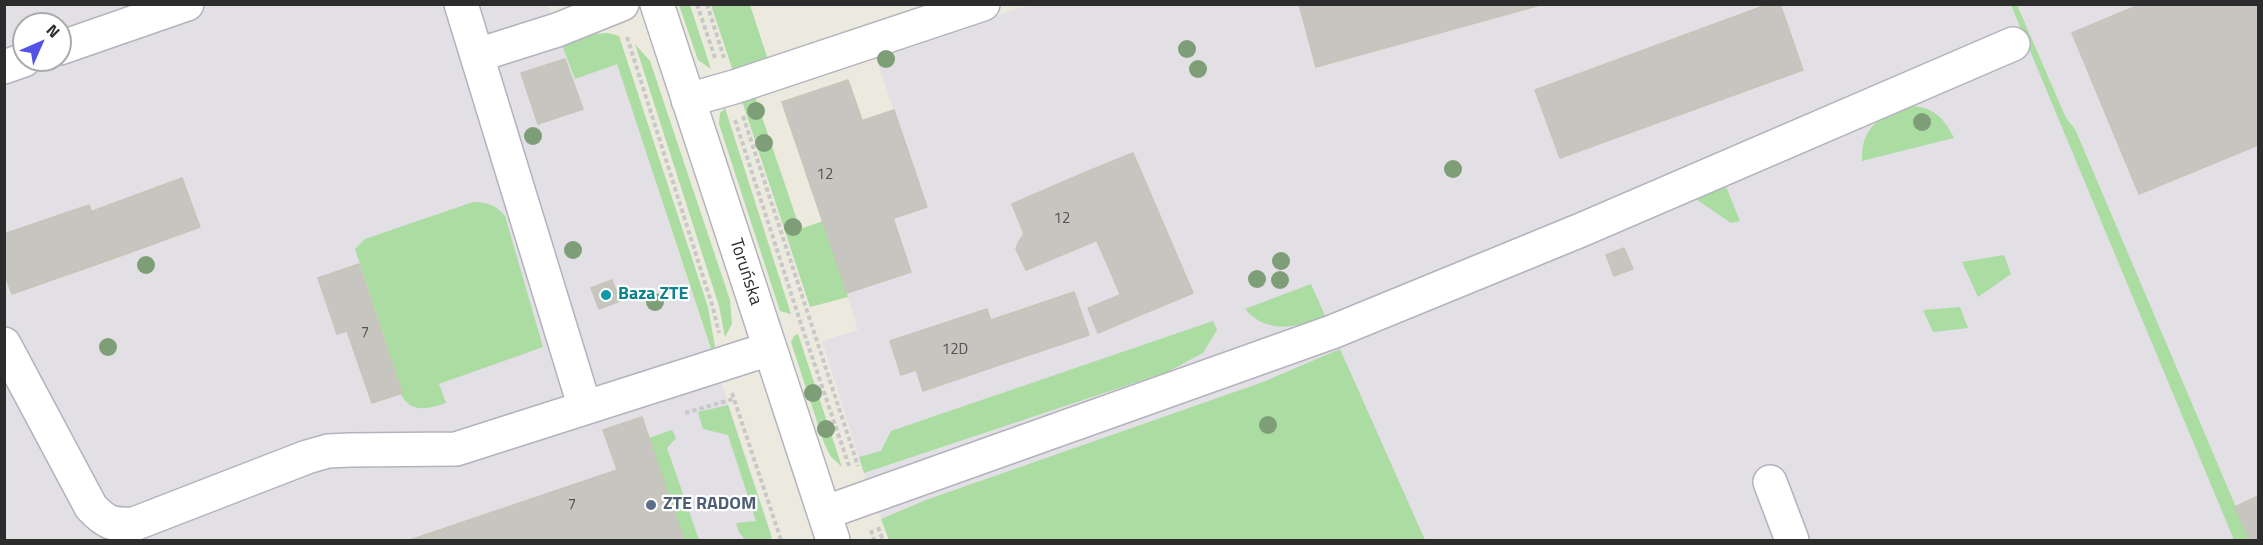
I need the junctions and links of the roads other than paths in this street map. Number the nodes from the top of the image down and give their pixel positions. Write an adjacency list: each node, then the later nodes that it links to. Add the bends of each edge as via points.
1 (187, 4): 6 (street)
2 (461, 4): 8 (street)
3 (657, 4): 9 (street, Toruńska)
4 (983, 4): 9 (street)
5 (620, 5): 8 (street)
6 (72, 44)
7 (2013, 44): 14 (street, via 1581,230 1332,332 864,499)
8 (478, 55): 12 (street)
9 (688, 100): 11 (street, Toruńska)
10 (4, 345): 12 (street, via 91,507 112,524 134,524 328,451 456,449)
11 (769, 349): 12 (street); 14 (street, Toruńska)
12 (585, 408)
13 (1770, 482): 15 (street)
14 (828, 527)
15 (1792, 540)

